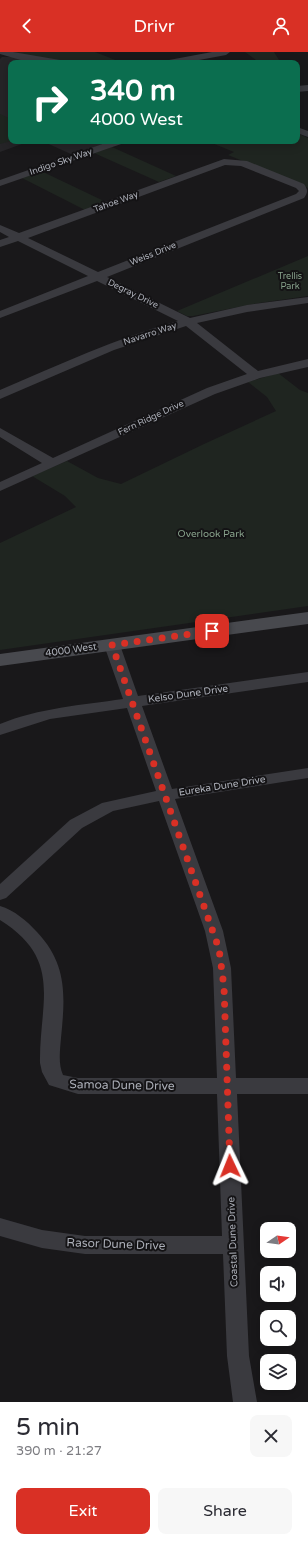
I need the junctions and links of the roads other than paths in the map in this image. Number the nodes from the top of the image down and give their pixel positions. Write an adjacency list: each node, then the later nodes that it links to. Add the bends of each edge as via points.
1 (226, 52): 4 (street)
2 (7, 54): 3 (street)
3 (42, 60)
4 (185, 60)
5 (112, 144): 6 (street, Indigo Sky Way)
6 (0, 183)
7 (304, 191): 9 (street, Tahoe Way, via 301,187 242,163 224,162); 11 (street, Weiss Drive, via 300,196)
8 (0, 228): 9 (street, Degray Drive)
9 (19, 237): 10 (street, Tahoe Way); 11 (street, Degray Drive)
10 (0, 244)
11 (97, 276): 13 (street, Weiss Drive); 14 (street, Degray Drive)
12 (308, 300): 14 (street, Navarro Way, via 250,308)
13 (0, 315)
14 (188, 322): 16 (street, Degray Drive); 17 (street, Navarro Way, via 120,344)
15 (308, 363): 16 (street, Fern Ridge Drive)
16 (256, 375): 19 (street, Fern Ridge Drive, via 199,396)
17 (0, 395)
18 (0, 432): 19 (street)
19 (52, 463): 20 (street, Fern Ridge Drive)
20 (0, 487)
21 (308, 618): 22 (main road, 4000 West)
22 (112, 645): 23 (main road, 4000 West); 25 (street, Coastal Dune Drive)
23 (0, 660)
24 (308, 677): 25 (street, Kelso Dune Drive)
25 (132, 702): 26 (street, Kelso Dune Drive, via 50,714); 28 (street, Coastal Dune Drive)
26 (0, 730)
27 (308, 773): 28 (street, Eureka Dune Drive)
28 (165, 795): 29 (street, Eureka Dune Drive, via 120,803 86,817 67,831); 31 (street, Coastal Dune Drive, via 219,949 224,987)
29 (0, 894)
30 (0, 912): 31 (street, Samoa Dune Drive, via 28,932 45,956 53,973 55,992 50,1064 56,1080 78,1086)
31 (227, 1086): 32 (street, Samoa Dune Drive); 34 (street, Coastal Dune Drive)
32 (308, 1086)
33 (0, 1227): 34 (street, Rasor Dune Drive, via 42,1239 85,1245)
34 (234, 1245): 35 (street, Coastal Dune Drive, via 238,1356)
35 (245, 1402)

